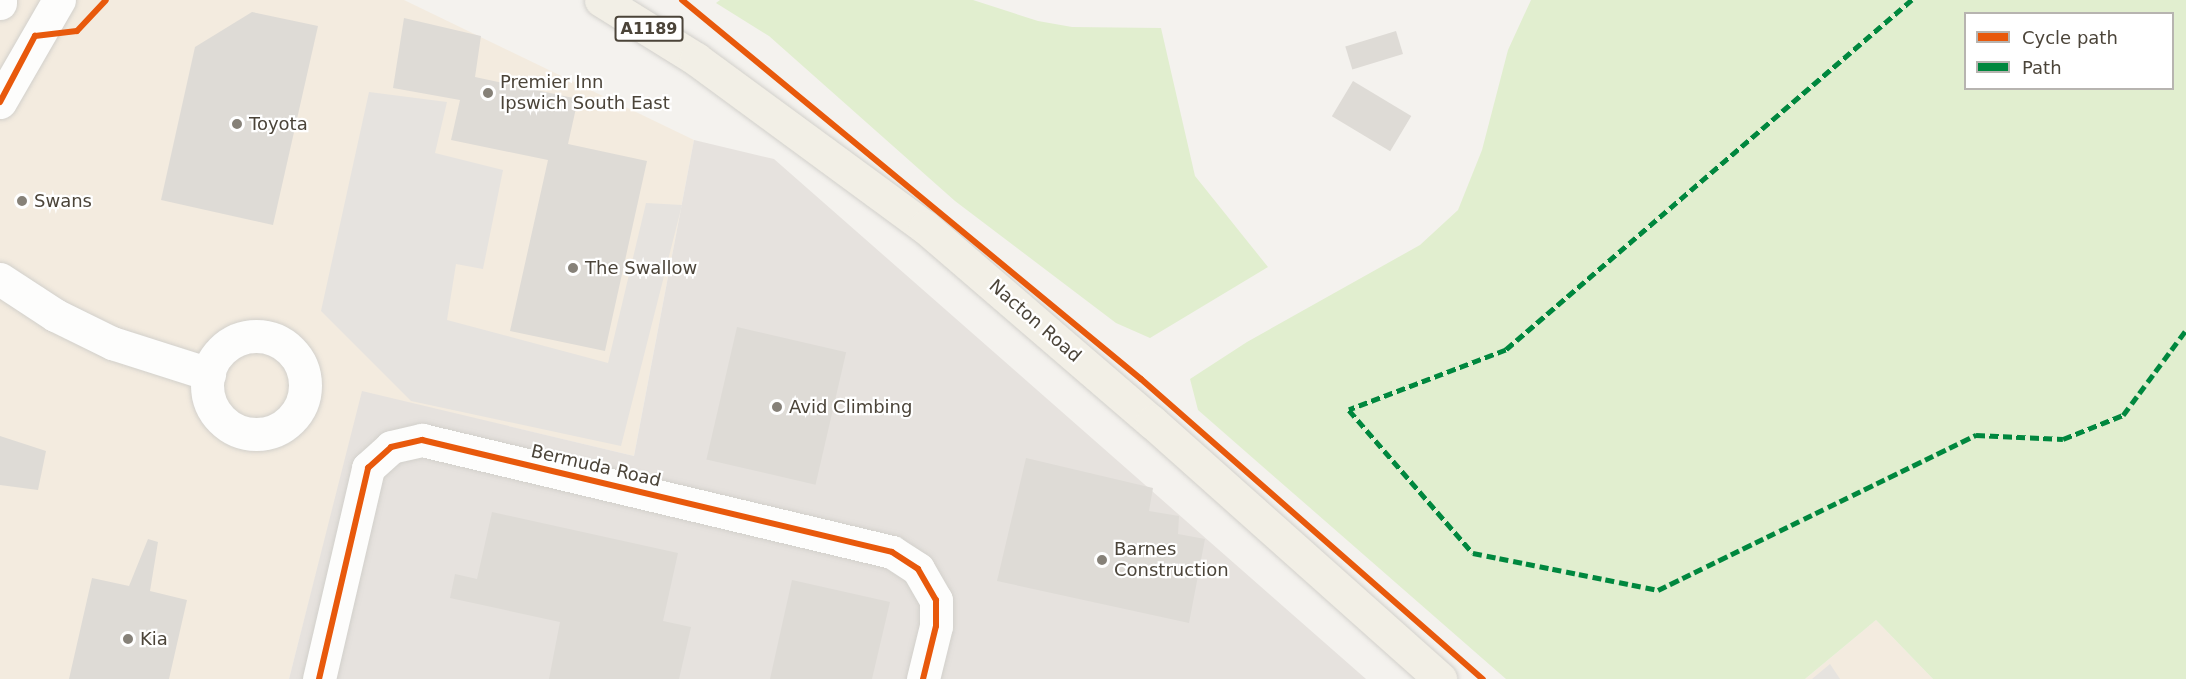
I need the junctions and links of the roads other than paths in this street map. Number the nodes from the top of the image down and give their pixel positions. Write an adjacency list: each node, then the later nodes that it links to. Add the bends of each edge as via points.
1 (59, 0): 3 (street)
2 (601, 0): 8 (main road, Nacton Road / A1189, via 696,59 925,227)
3 (0, 102)
4 (1, 277): 5 (street, via 56,315 112,343)
5 (209, 374)
6 (319, 679): 7 (street, Bermuda Road, via 368,468 391,447 422,440 892,552 918,569 936,600 936,626)
7 (923, 679)
8 (1440, 679)

